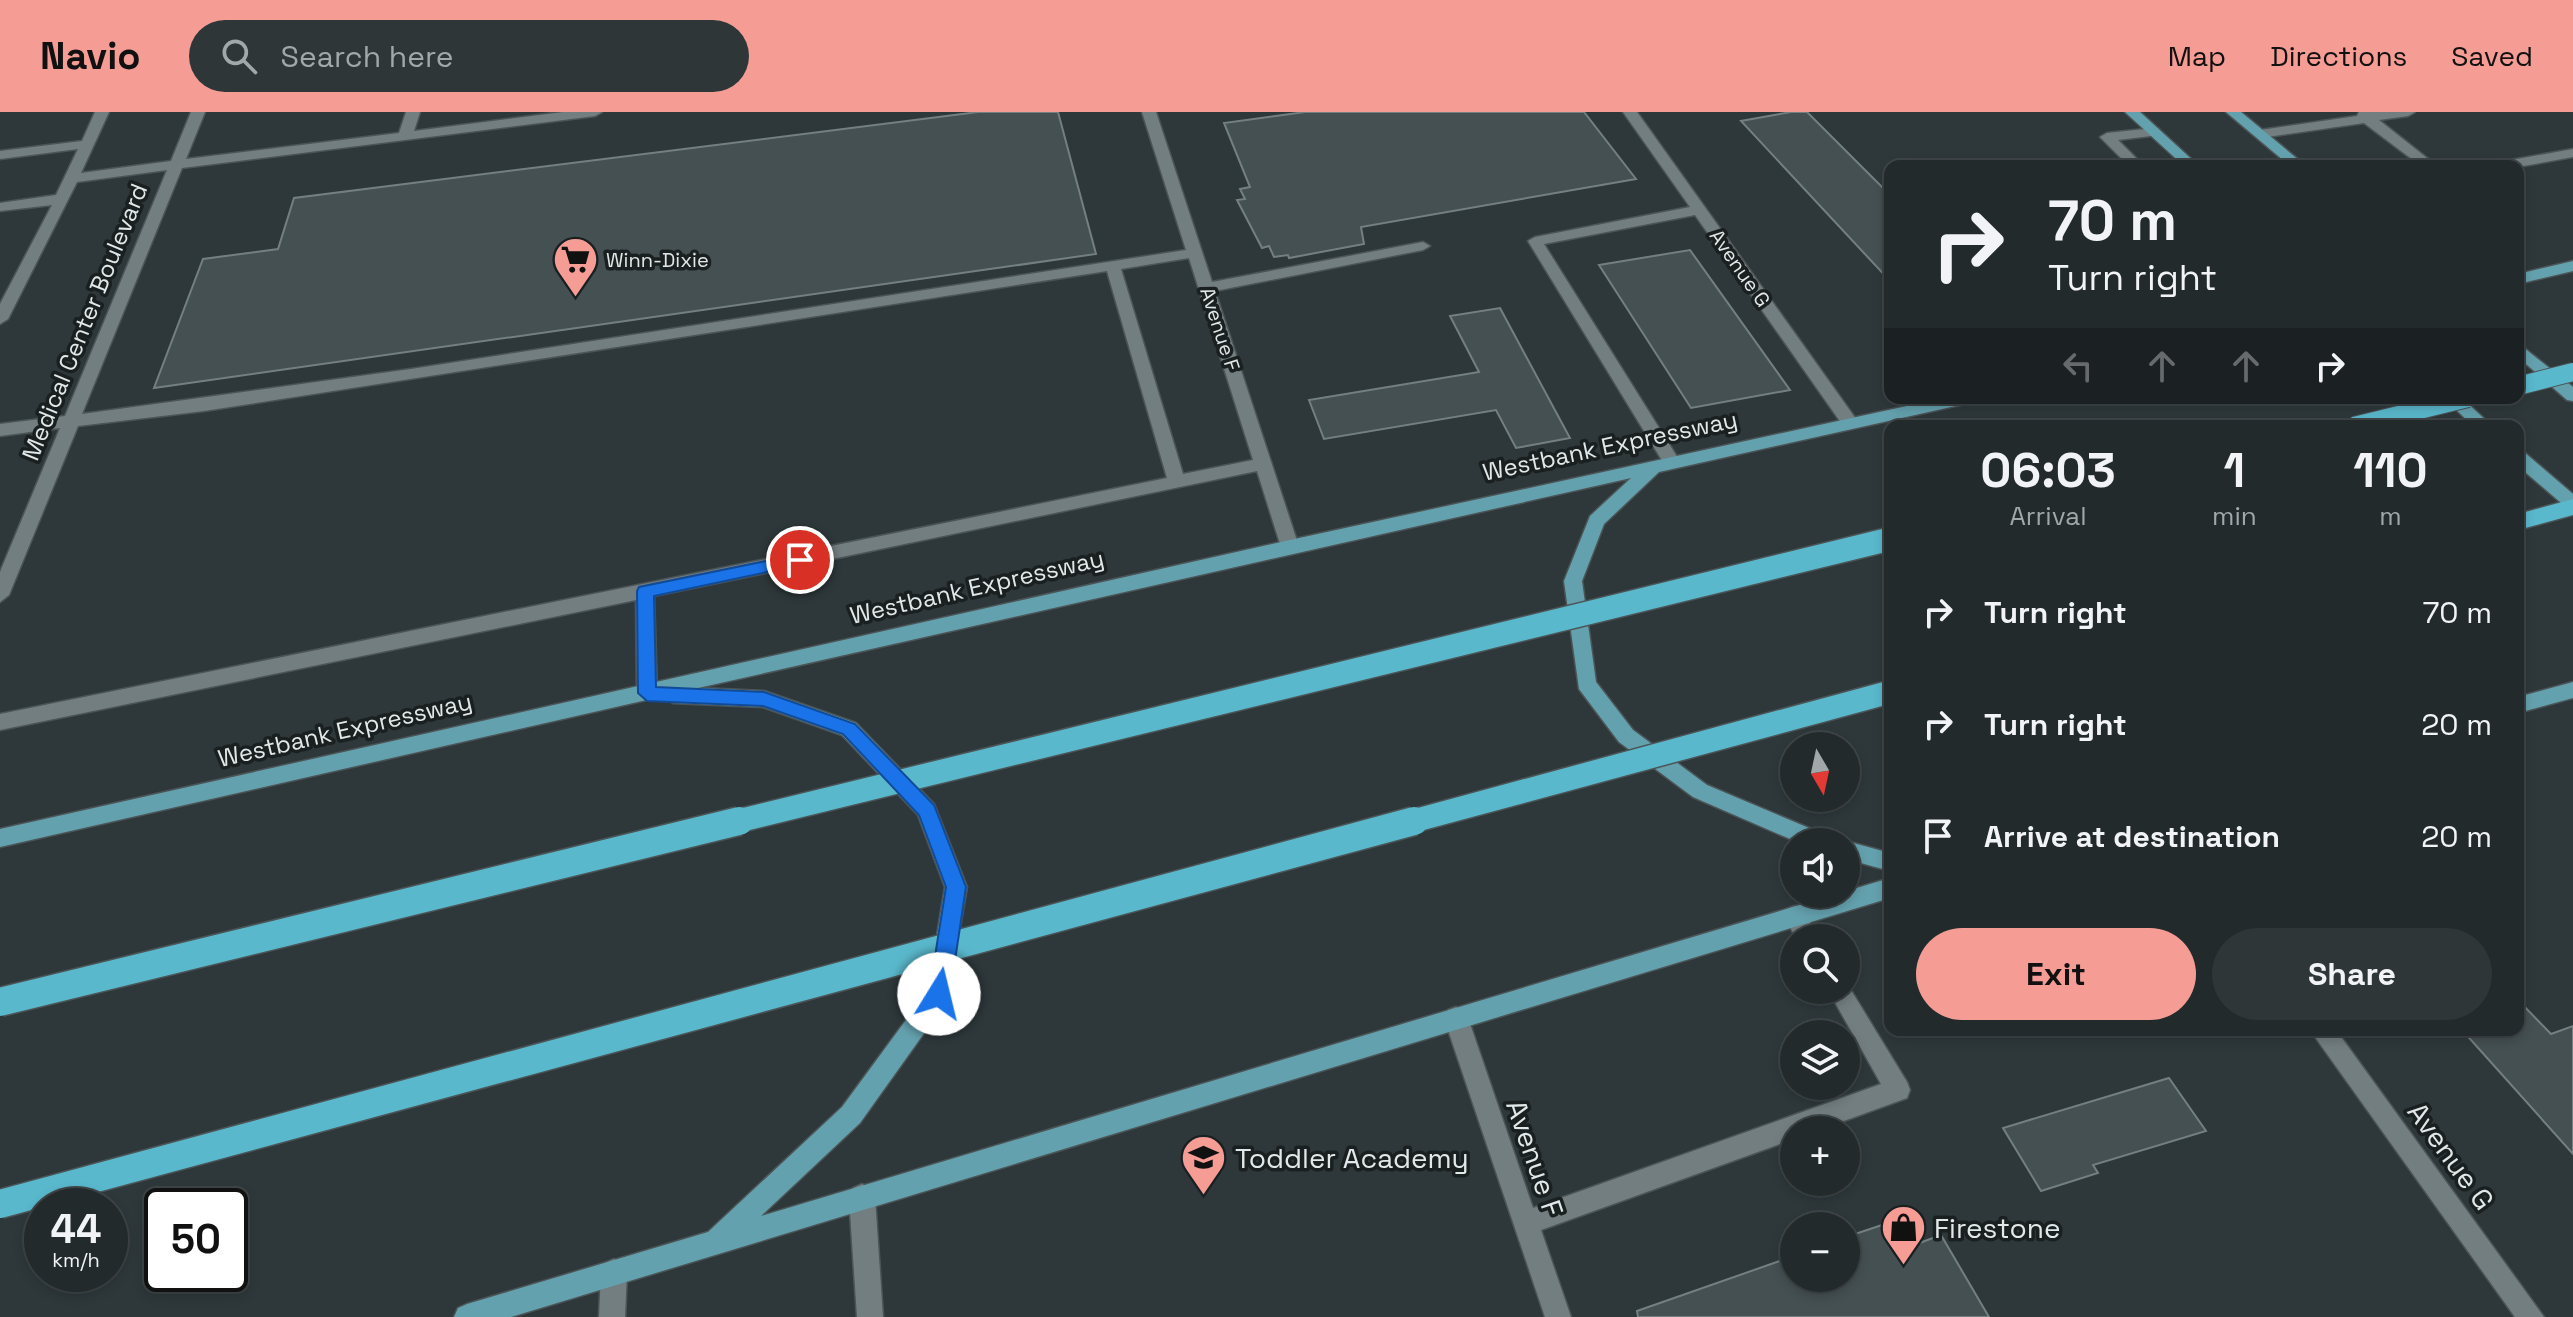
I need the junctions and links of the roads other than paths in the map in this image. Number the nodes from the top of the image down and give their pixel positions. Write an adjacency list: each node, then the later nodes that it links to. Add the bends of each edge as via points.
1 (102, 112): 14 (street)
2 (198, 112): 22 (street, Medical Center Boulevard)
3 (413, 112): 13 (street)
4 (595, 112): 13 (street)
5 (1149, 112): 28 (street, Avenue F)
6 (1630, 112): 26 (street, Avenue G)
7 (2132, 112): 11 (main road)
8 (2233, 112): 12 (main road)
9 (2408, 112): 10 (street)
10 (2363, 115): 12 (street); 20 (street)
11 (2154, 132): 17 (street, via 2107,137); 18 (main road)
12 (2260, 134): 19 (main road)
13 (405, 136): 22 (street)
14 (88, 144): 16 (street); 23 (street)
15 (2573, 153): 21 (street)
16 (0, 155)
17 (2131, 160)
18 (2185, 160)
19 (2292, 160)
20 (2422, 160)
21 (2524, 162)
22 (175, 165): 23 (street); 41 (street, Medical Center Boulevard)
23 (72, 178): 24 (street)
24 (62, 199): 25 (street); 33 (street)
25 (0, 207)
26 (1699, 210): 44 (street, Avenue G); 48 (street, via 1535,241)
27 (1423, 246): 32 (street)
28 (1195, 253): 30 (street); 32 (street, Avenue F)
29 (2573, 266): 31 (main road)
30 (1113, 267): 41 (street); 49 (street)
31 (2524, 278)
32 (1206, 288): 47 (street, Avenue F)
33 (0, 319)
34 (2524, 353): 37 (main road)
35 (2573, 372): 36 (highway, bridge)
36 (2524, 384)
37 (2573, 396)
38 (1940, 404): 44 (main road, Westbank Expressway)
39 (2444, 404): 42 (highway, bridge)
40 (2459, 404): 43 (main road)
41 (72, 420): 45 (street); 55 (street, Medical Center Boulevard)
42 (2378, 420)
43 (2477, 420)
44 (1850, 423): 48 (main road, Westbank Expressway)
45 (0, 430)
46 (2524, 461): 50 (main road)
47 (1263, 464): 49 (street); 53 (street, Avenue F)
48 (1663, 465): 53 (main road, Westbank Expressway); 61 (main road, via 1596,521 1573,581 1586,684 1626,736 1700,791)
49 (1177, 482): 54 (street)
50 (2573, 506): 51 (highway)
51 (2524, 520)
52 (1884, 540): 68 (highway, bridge)
53 (1290, 547): 57 (main road, Westbank Expressway)
54 (645, 591): 57 (street); 60 (street)
55 (0, 595)
56 (2573, 690): 59 (main road)
57 (647, 693): 62 (main road, Westbank Expressway); 75 (main road, via 764,699 849,729 927,810 956,887 939,994 851,1115)
58 (1884, 694): 73 (highway, bridge)
59 (2524, 703)
60 (0, 722)
61 (1787, 828)
62 (0, 838)
63 (1860, 854): 64 (main road)
64 (1884, 860)
65 (1884, 890): 66 (main road)
66 (1795, 916): 67 (street); 70 (main road)
67 (1800, 924)
68 (0, 1002)
69 (1847, 1004): 74 (street, via 1898,1090)
70 (1456, 1018): 72 (main road); 74 (street, Avenue F)
71 (2326, 1036): 81 (street, Avenue G)
72 (862, 1197): 75 (main road); 79 (street)
73 (0, 1204)
74 (1526, 1223): 80 (street, Avenue F)
75 (715, 1241): 76 (main road)
76 (614, 1272): 77 (main road); 78 (street)
77 (467, 1317)
78 (612, 1317)
79 (870, 1317)
80 (1558, 1317)
81 (2531, 1317)

